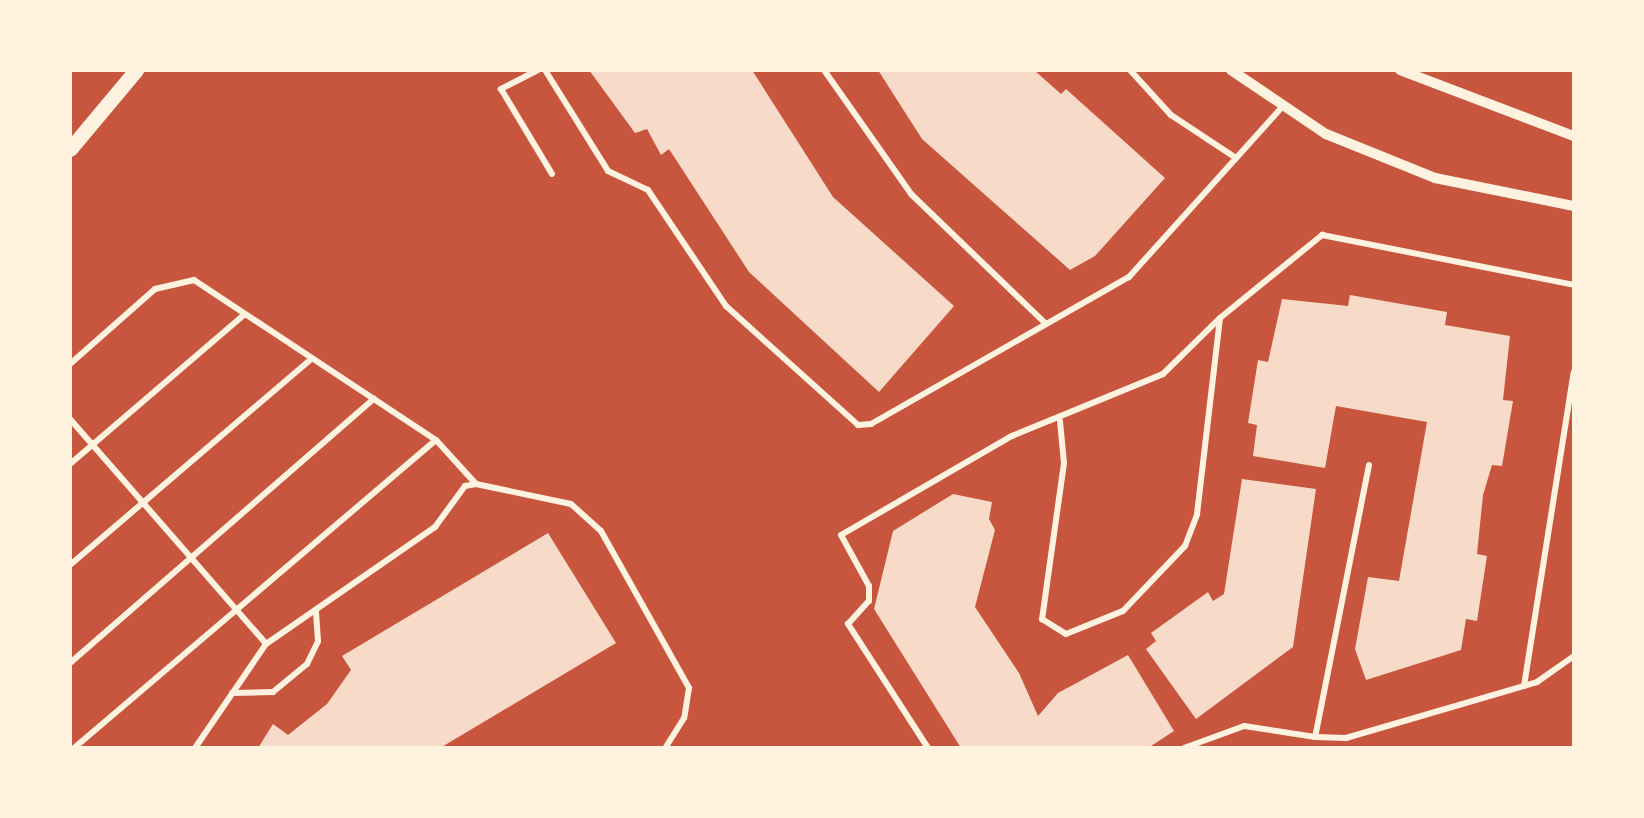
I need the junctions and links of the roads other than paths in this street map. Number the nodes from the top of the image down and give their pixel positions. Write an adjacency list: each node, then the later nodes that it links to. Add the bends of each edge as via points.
1 (136, 70): 9 (main road)
2 (541, 70): 11 (lane, via 501,89); 16 (lane, via 608,171 648,190 726,306 858,425)
3 (824, 70): 16 (lane, via 911,194)
4 (1130, 70): 10 (lane, via 1170,115)
5 (1231, 70): 7 (street)
6 (1400, 70): 8 (street)
7 (1282, 107): 10 (lane); 12 (street, via 1326,134 1436,178)
8 (1574, 136)
9 (70, 149)
10 (1236, 158): 16 (lane, via 1128,277)
11 (552, 174)
12 (1574, 206)
13 (1574, 285): 15 (lane, via 1322,236)
14 (246, 314): 17 (lane); 18 (lane, via 194,280 155,290); 24 (lane)
15 (1220, 318): 22 (lane, via 1164,374); 22 (lane, via 1197,514 1185,546 1123,611 1066,634 1042,619 1064,463)
16 (1046, 324)
17 (312, 358): 20 (lane); 28 (lane)
18 (70, 364)
19 (1574, 372): 36 (lane)
20 (374, 399): 23 (lane); 29 (lane)
21 (70, 419): 24 (lane)
22 (1060, 421): 42 (lane, via 1012,436 841,535 870,586 869,600 848,624)
23 (436, 440): 27 (lane); 31 (lane)
24 (92, 445): 25 (lane); 28 (lane)
25 (70, 464)
26 (1369, 466): 38 (lane)
27 (476, 484): 32 (lane, via 466,486 434,527); 41 (lane, via 571,504 601,531 689,688 684,718)
28 (142, 502): 29 (lane); 30 (lane)
29 (191, 558): 31 (lane); 35 (lane)
30 (70, 565)
31 (234, 608): 33 (lane); 39 (lane)
32 (316, 611): 33 (lane); 37 (lane, via 318,641 308,664 274,692)
33 (266, 644): 37 (lane)
34 (1574, 656): 36 (lane)
35 (70, 664)
36 (1524, 686): 38 (lane, via 1346,738)
37 (232, 693): 40 (lane)
38 (1315, 737): 43 (lane, via 1244,726)
39 (74, 748)
40 (195, 748)
41 (665, 748)
42 (928, 748)
43 (1184, 748)

